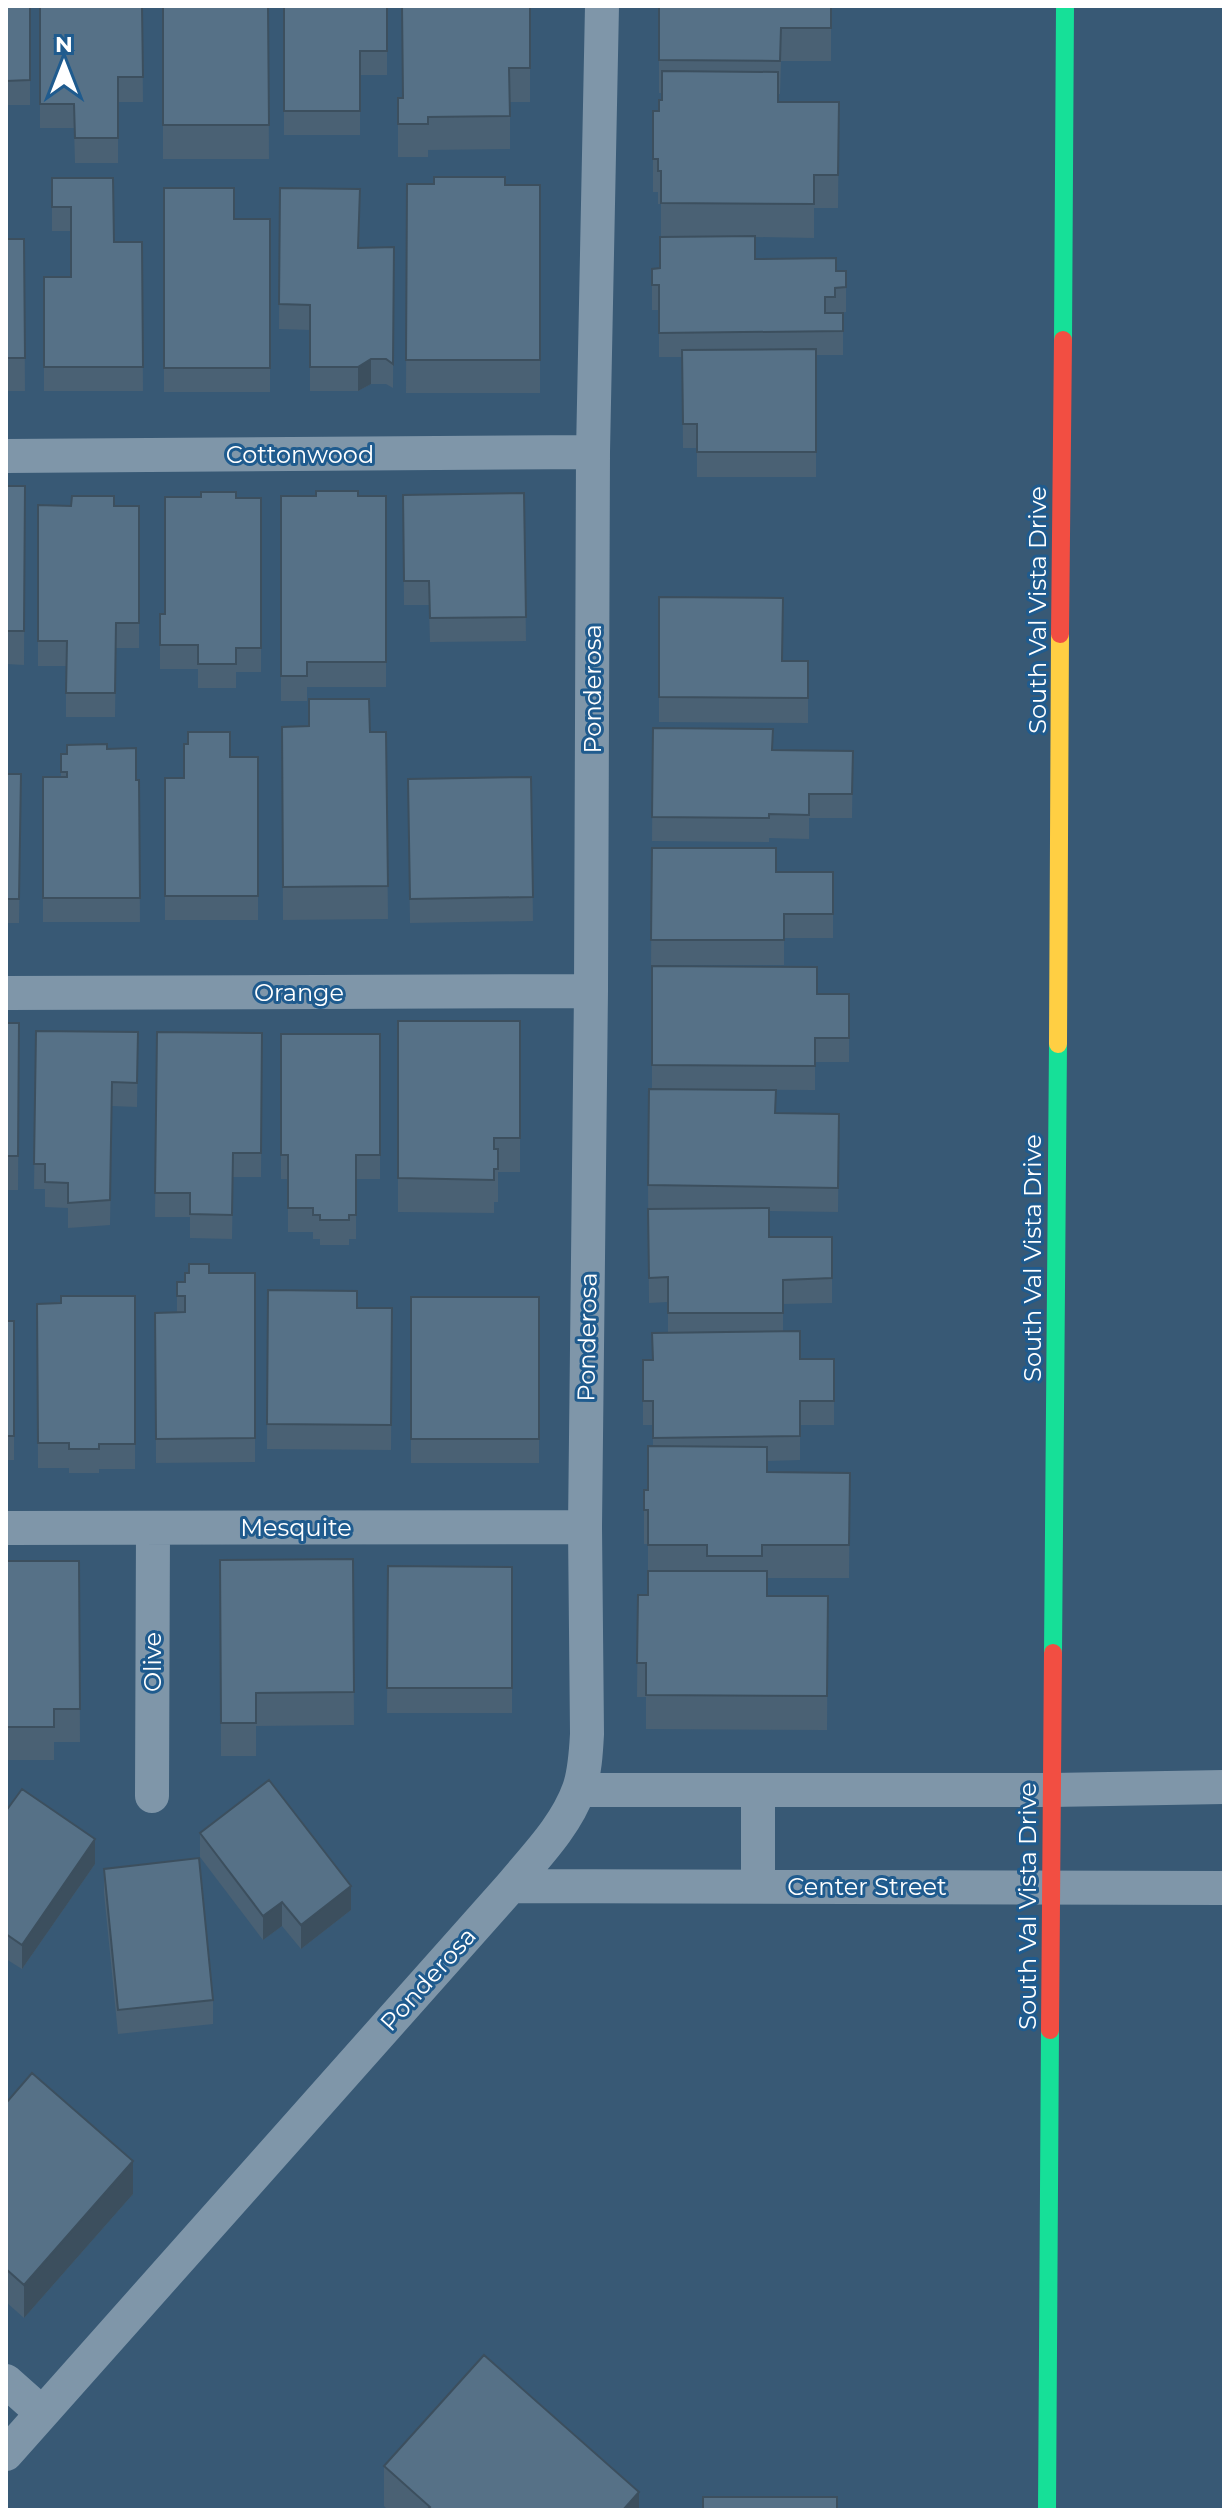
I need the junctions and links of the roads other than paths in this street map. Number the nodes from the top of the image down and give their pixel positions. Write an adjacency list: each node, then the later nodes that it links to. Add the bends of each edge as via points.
1 (602, 6): 3 (lane, Ponderosa)
2 (1065, 6): 13 (main road, South Val Vista Drive)
3 (593, 452): 4 (lane, Cottonwood); 5 (lane, Ponderosa)
4 (6, 456)
5 (591, 991): 6 (lane, Orange); 7 (lane, Ponderosa)
6 (6, 993)
7 (585, 1527): 9 (lane, Mesquite); 11 (lane, Ponderosa, via 587,1734)
8 (6, 1528): 9 (lane, Mesquite)
9 (153, 1528): 14 (lane, Olive)
10 (1224, 1787): 13 (lane)
11 (579, 1790): 12 (lane); 15 (lane, Ponderosa, via 562,1821)
12 (758, 1790): 13 (lane); 16 (lane)
13 (1052, 1790): 17 (main road, South Val Vista Drive)
14 (152, 1796)
15 (511, 1886): 16 (lane, Center Street); 20 (lane, Ponderosa)
16 (758, 1886): 17 (lane, Center Street)
17 (1052, 1887): 18 (lane, Center Street); 22 (main road, South Val Vista Drive)
18 (1224, 1888)
19 (6, 2381): 20 (lane)
20 (42, 2413): 21 (lane, Ponderosa)
21 (6, 2454)
22 (1047, 2510)

